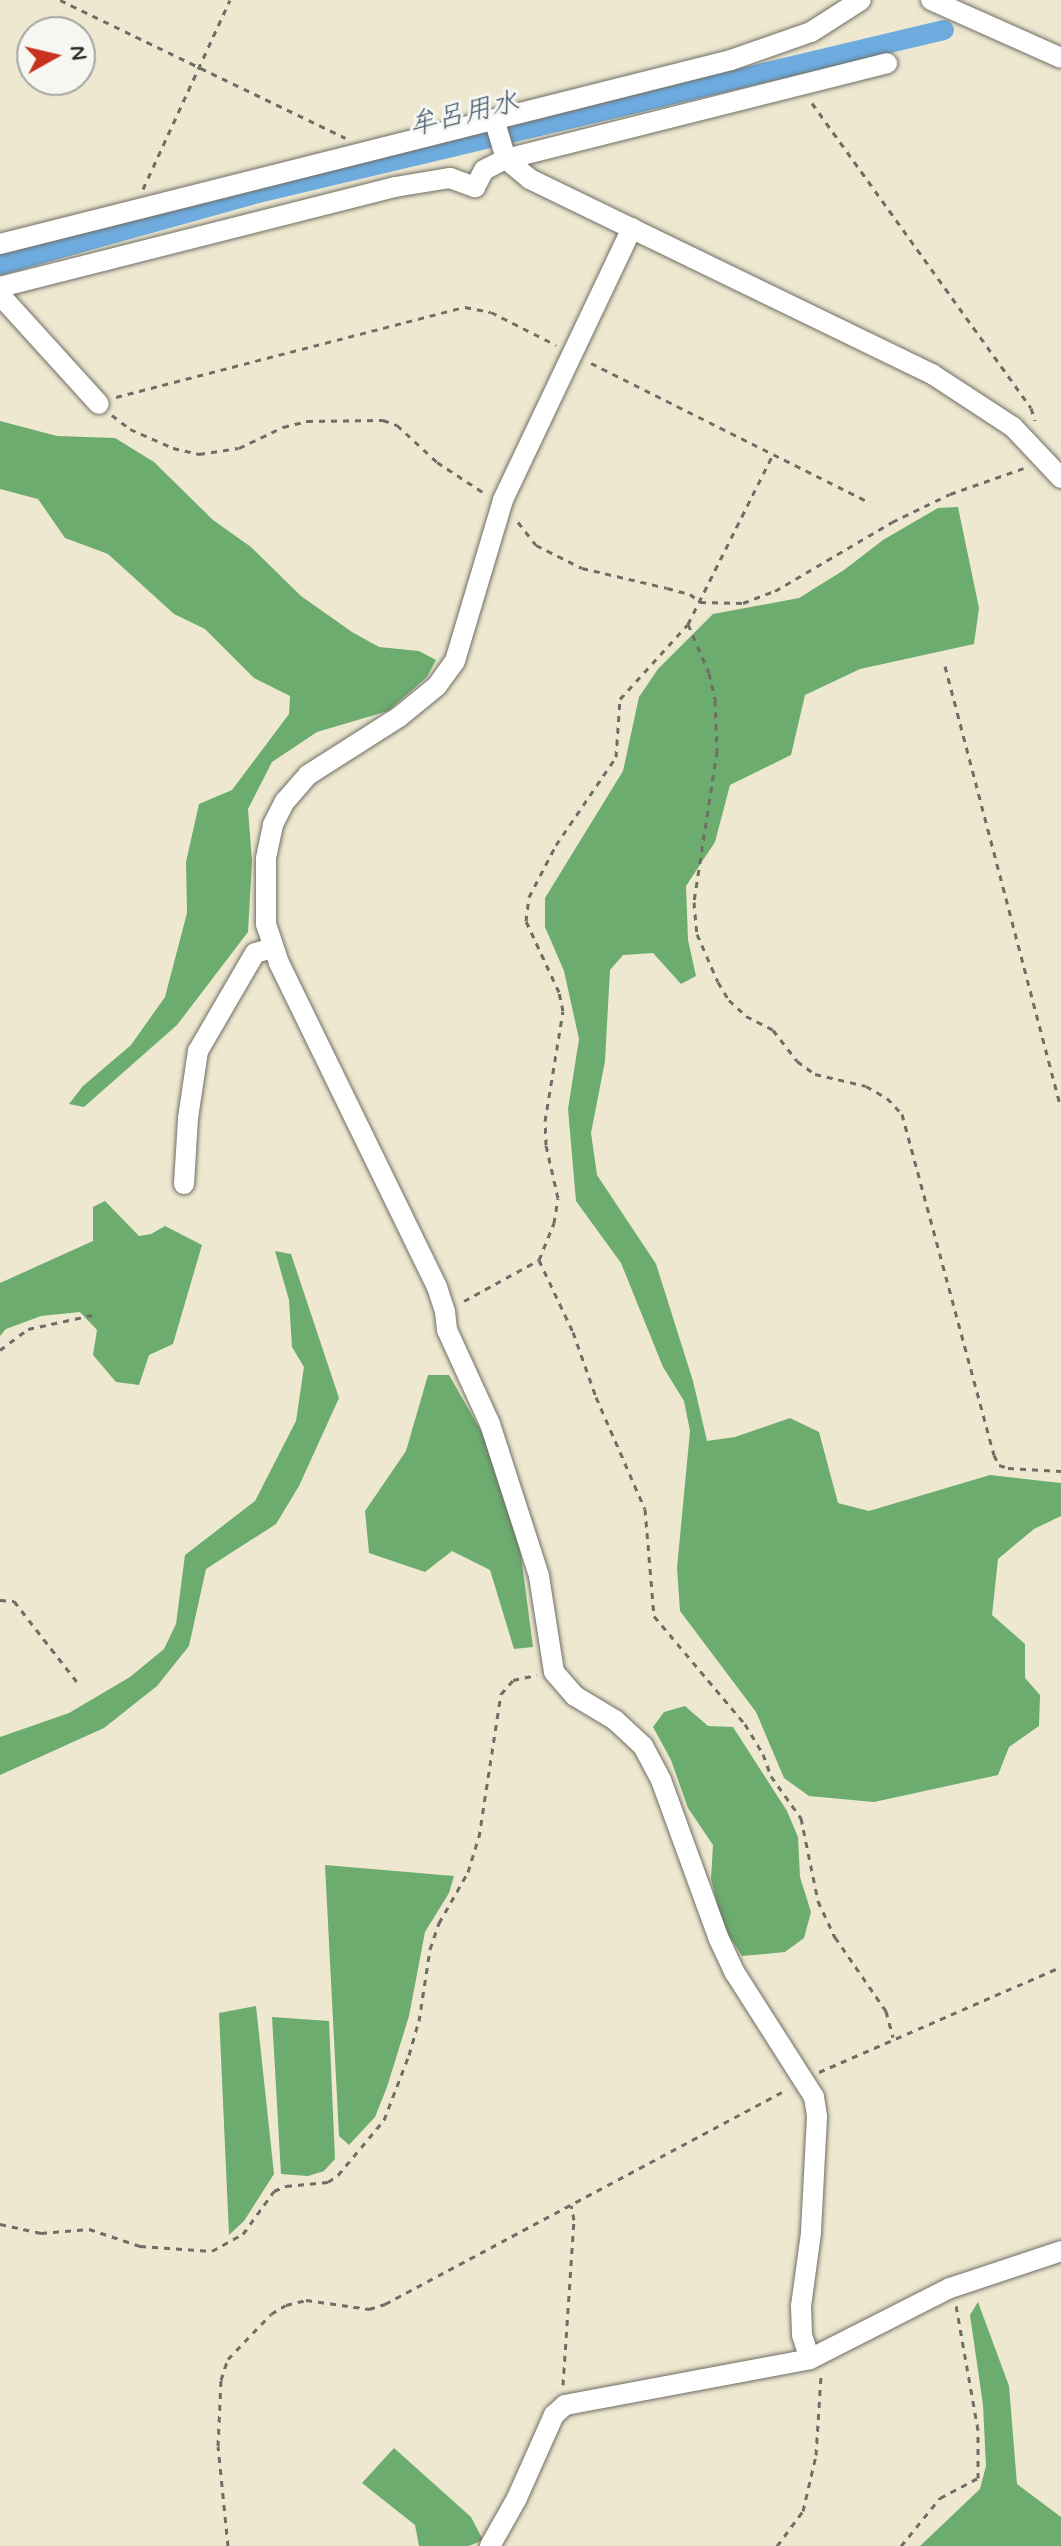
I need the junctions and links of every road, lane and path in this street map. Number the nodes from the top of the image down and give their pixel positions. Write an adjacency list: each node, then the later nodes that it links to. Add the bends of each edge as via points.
1 (60, 0): 7 (path)
2 (230, 0): 7 (path)
3 (861, 0): 9 (street, via 811,32 777,46)
4 (931, 0): 5 (street)
5 (1061, 58)
6 (887, 63): 8 (street)
7 (198, 67): 10 (path, via 338,134); 12 (path, via 139,198)
8 (802, 85): 11 (street); 19 (path, via 1031,408 1038,432)
9 (495, 123): 10 (street); 11 (street)
10 (360, 153): 12 (street)
11 (504, 153): 13 (street, via 530,179); 15 (street, via 475,187 450,178 395,187)
12 (140, 209): 14 (street)
13 (632, 228): 17 (street); 19 (street, via 932,374 977,401)
14 (0, 244)
15 (0, 287)
16 (0, 295): 18 (street)
17 (573, 354): 18 (path, via 491,312 465,307); 20 (path); 22 (street)
18 (99, 404): 22 (path, via 130,429 199,454 239,448 307,421 383,420 408,433 454,475)
19 (1036, 449): 21 (street); 24 (path, via 1023,469 950,494 892,522 775,591 743,603)
20 (774, 452): 23 (path); 24 (path)
21 (1061, 478)
22 (503, 500): 24 (path, via 536,545 582,568 690,594); 27 (street, via 455,661 437,686 308,775 285,801 266,859 266,924)
23 (870, 503)
24 (700, 602): 25 (path)
25 (688, 624): 30 (path, via 620,699 616,757 556,845 525,910 563,1011 545,1121 558,1198); 34 (path, via 715,700 717,751 694,910 697,934 718,982 729,1000 773,1030 797,1061 815,1074 866,1086 902,1114 994,1455 1008,1468)
26 (945, 666): 28 (path)
27 (272, 948): 29 (street, via 255,953 198,1051); 31 (street)
28 (1061, 1107)
29 (184, 1184)
30 (539, 1260): 31 (path); 39 (path, via 645,1509 654,1616 745,1724 771,1776 801,1818 818,1901 835,1937 886,2011)
31 (445, 1311): 36 (street, via 447,1330 490,1424 527,1533)
32 (93, 1315): 33 (path, via 28,1329)
33 (0, 1350)
34 (1061, 1471)
35 (0, 1600): 37 (path, via 14,1601)
36 (554, 1672): 40 (street, via 575,1696 615,1720 643,1746 735,1973); 42 (path, via 513,1680 501,1694 479,1837 430,1949 409,2055 384,2120 338,2175 328,2182 274,2191 243,2234 212,2251 140,2246 89,2229 41,2233)
37 (77, 1682)
38 (1061, 1967): 39 (path)
39 (893, 2038): 40 (path)
40 (806, 2079): 41 (path); 45 (street, via 817,2117 801,2306 802,2335)
41 (571, 2204): 46 (path); 47 (path, via 385,2304 369,2309 306,2300 271,2314 228,2359 221,2380 218,2446)
42 (0, 2224)
43 (1061, 2251): 44 (street)
44 (950, 2288): 45 (street); 50 (path, via 978,2430 978,2478 940,2498)
45 (815, 2357): 46 (street); 49 (path, via 816,2455 803,2511)
46 (565, 2405): 48 (street, via 554,2415)
47 (228, 2546)
48 (490, 2546)
49 (777, 2546)
50 (901, 2546)

